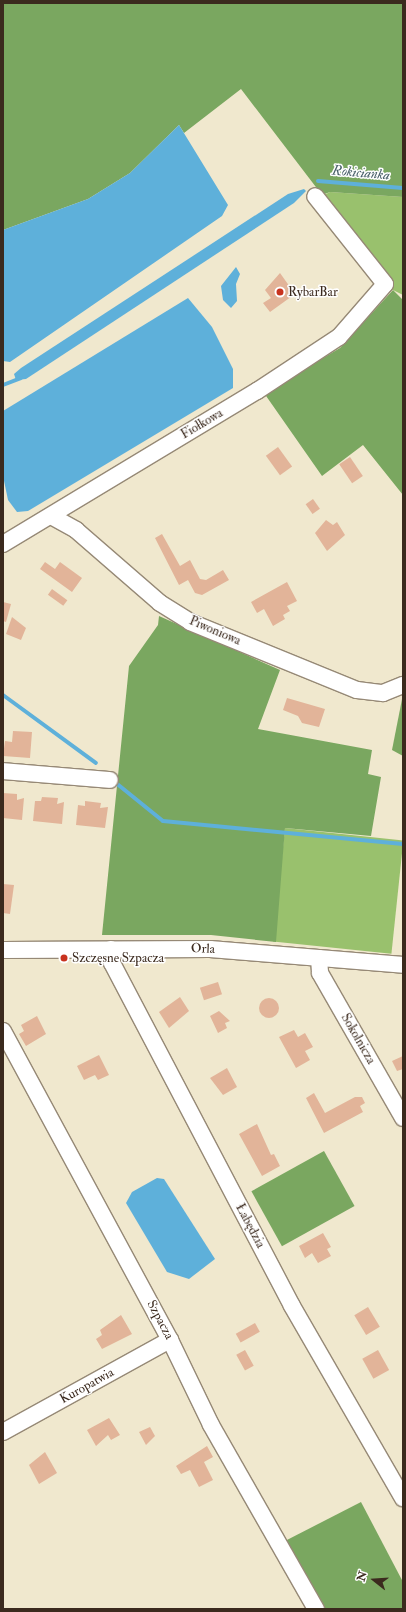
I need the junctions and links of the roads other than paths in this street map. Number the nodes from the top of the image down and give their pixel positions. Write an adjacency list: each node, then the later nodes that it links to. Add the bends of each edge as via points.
1 (315, 196): 2 (street, Fiołkowa, via 384,284 339,337 257,391)
2 (51, 516): 3 (street, Fiołkowa); 4 (street, Piwoniowa, via 76,530 160,602 190,622 357,690 382,693)
3 (3, 544)
4 (403, 685)
5 (3, 771): 6 (street)
6 (110, 780)
7 (110, 949): 8 (street, Orla); 9 (street, Orla, via 210,949); 15 (street, Łabędzia, via 112,963 292,1306)
8 (3, 950)
9 (319, 958): 10 (street, Orla); 12 (street, Sokolnicza, via 320,973)
10 (403, 965)
11 (3, 1031): 13 (street, Szpacza)
12 (403, 1118)
13 (170, 1340): 14 (street, Kuropatwia); 16 (street, Szpacza, via 211,1425)
14 (3, 1432)
15 (403, 1498)
16 (316, 1609)

